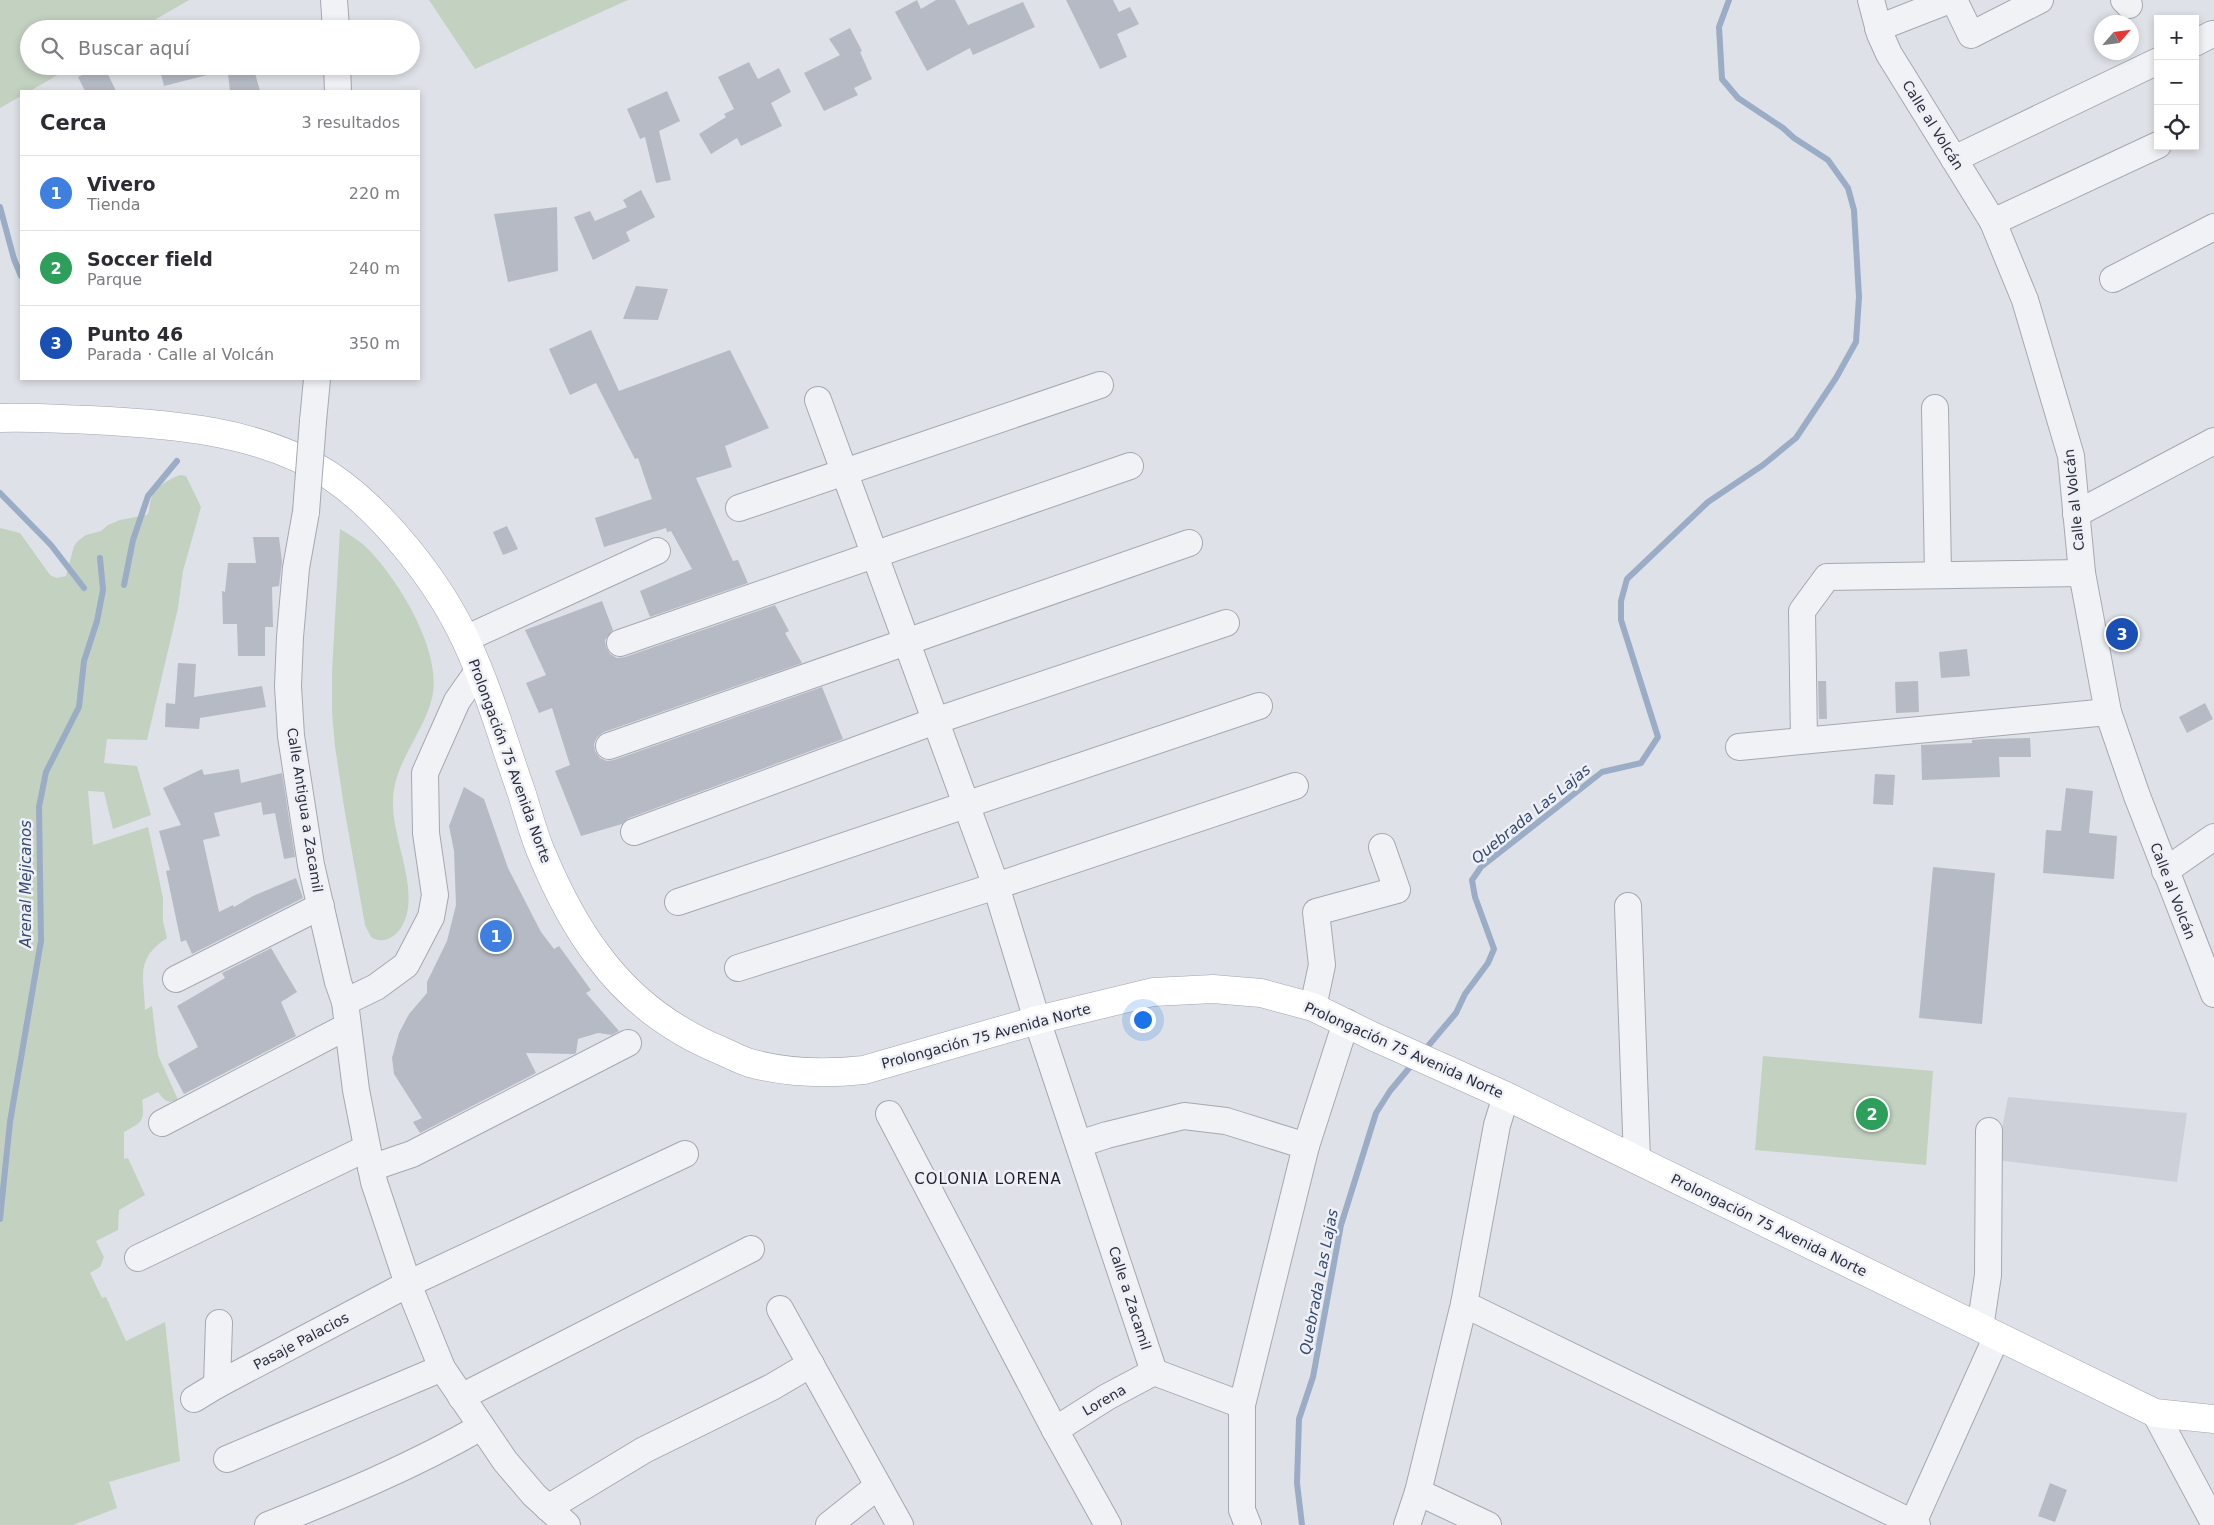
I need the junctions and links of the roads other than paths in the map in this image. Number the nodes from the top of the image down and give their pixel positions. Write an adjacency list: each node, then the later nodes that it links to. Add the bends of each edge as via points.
1 (334, 0): 6 (street)
2 (1870, 0): 7 (street, Calle al Volcán)
3 (1950, 0): 7 (street)
4 (1954, 0): 5 (street, via 1971,35)
5 (2040, 0)
6 (335, 20)
7 (1878, 28): 12 (street, Calle al Volcán, via 1889,54)
8 (2154, 63): 12 (street)
9 (337, 75): 10 (street)
10 (338, 90)
11 (2154, 147): 13 (street)
12 (1954, 159): 13 (street, Calle al Volcán)
13 (1993, 222): 25 (street, Calle al Volcán, via 2025,300 2062,424 2071,456)
14 (2214, 227): 15 (street)
15 (2113, 279)
16 (317, 380): 50 (street, Calle Antigua a Zacamil, bridge, via 306,512 296,568 288,686 296,769)
17 (1100, 385): 23 (street)
18 (818, 400): 23 (street, Calle a Zacamil)
19 (1936, 408): 30 (street)
20 (0, 418): 32 (main road, Prolongación 75 Avenida Norte, via 120,421 181,427 238,437 294,456 329,475 372,510 412,555)
21 (2214, 441): 25 (street)
22 (1130, 466): 28 (street)
23 (844, 472): 24 (street); 28 (street, Calle a Zacamil)
24 (739, 508)
25 (2076, 514): 29 (street, Calle al Volcán)
26 (1189, 543): 33 (street)
27 (657, 551): 32 (street)
28 (874, 554): 33 (street, Calle a Zacamil); 34 (street)
29 (2082, 573): 30 (street); 37 (street, Calle al Volcán)
30 (1938, 574): 39 (street, via 1827,578 1802,612)
31 (1226, 624): 38 (street)
32 (465, 639): 35 (main road, Prolongación 75 Avenida Norte)
33 (906, 642): 38 (street, Calle a Zacamil); 40 (street)
34 (620, 643)
35 (478, 671): 56 (street, via 457,701 425,773 426,834 435,895 431,917 406,965); 57 (main road, Prolongación 75 Avenida Norte, via 540,849 568,907 598,957 665,1023 749,1063 836,1073 864,1070)
36 (1258, 706): 43 (street)
37 (2108, 712): 39 (street); 47 (street, Calle al Volcán)
38 (935, 721): 43 (street, Calle a Zacamil); 44 (street)
39 (1804, 740): 41 (street)
40 (609, 746)
41 (1739, 748)
42 (1295, 786): 48 (street)
43 (966, 805): 48 (street, Calle a Zacamil); 49 (street)
44 (634, 832)
45 (2214, 837): 47 (street)
46 (1382, 847): 55 (street, via 1398,890 1316,912 1322,965)
47 (2165, 871): 54 (street, Calle al Volcán)
48 (996, 886): 52 (street); 57 (street, Calle a Zacamil)
49 (678, 902)
50 (321, 906): 53 (street); 56 (street, Calle Antigua a Zacamil)
51 (1628, 906): 68 (street)
52 (738, 968)
53 (176, 979)
54 (2214, 994)
55 (1313, 1007): 57 (main road, Prolongación 75 Avenida Norte, via 1262,994 1213,989 1153,992); 58 (main road, Prolongación 75 Avenida Norte)
56 (346, 1015): 62 (street); 67 (street, Calle Antigua a Zacamil)
57 (1037, 1020): 64 (street, Calle a Zacamil)
58 (1346, 1022): 60 (main road, Prolongación 75 Avenida Norte); 65 (street)
59 (628, 1043): 67 (street, via 412,1154)
60 (1506, 1096): 68 (main road, Prolongación 75 Avenida Norte); 72 (street, via 1497,1125)
61 (889, 1114): 86 (street)
62 (162, 1124)
63 (1989, 1131): 75 (street)
64 (1079, 1144): 65 (street, via 1184,1116 1226,1121); 78 (street, Calle a Zacamil)
65 (1306, 1146): 82 (street)
66 (686, 1154): 71 (street, Pasaje Palacios)
67 (369, 1158): 70 (street); 71 (street, Calle Antigua a Zacamil)
68 (1637, 1160): 75 (main road, Prolongación 75 Avenida Norte)
69 (751, 1249): 80 (street)
70 (138, 1258)
71 (408, 1284): 77 (street, Calle Antigua a Zacamil); 79 (street, Pasaje Palacios)
72 (1464, 1304): 89 (street); 92 (street)
73 (780, 1309): 76 (street)
74 (219, 1323): 79 (street)
75 (1989, 1332): 83 (main road, Prolongación 75 Avenida Norte); 92 (street)
76 (812, 1364): 88 (street); 90 (street, via 644,1450)
77 (442, 1368): 80 (street, Calle Antigua a Zacamil); 87 (street)
78 (1154, 1372): 82 (street); 86 (street, Lorena)
79 (217, 1385): 81 (street, Pasaje Palacios)
80 (461, 1397): 85 (street, Calle Antigua a Zacamil)
81 (194, 1399)
82 (1242, 1405): 97 (street, via 1242,1510)
83 (2155, 1413): 84 (main road, Prolongación 75 Avenida Norte); 91 (street)
84 (2214, 1419)
85 (481, 1427): 90 (street, Calle Antigua a Zacamil); 93 (street, via 447,1447 339,1498)
86 (1055, 1430): 96 (street)
87 (227, 1459)
88 (878, 1486): 94 (street); 95 (street)
89 (1418, 1492): 98 (street); 99 (street)
90 (552, 1518)
91 (2214, 1523)
92 (1914, 1524)
93 (268, 1525)
94 (829, 1525)
95 (900, 1525)
96 (1108, 1525)
97 (1248, 1525)
98 (1407, 1525)
99 (1488, 1525)

